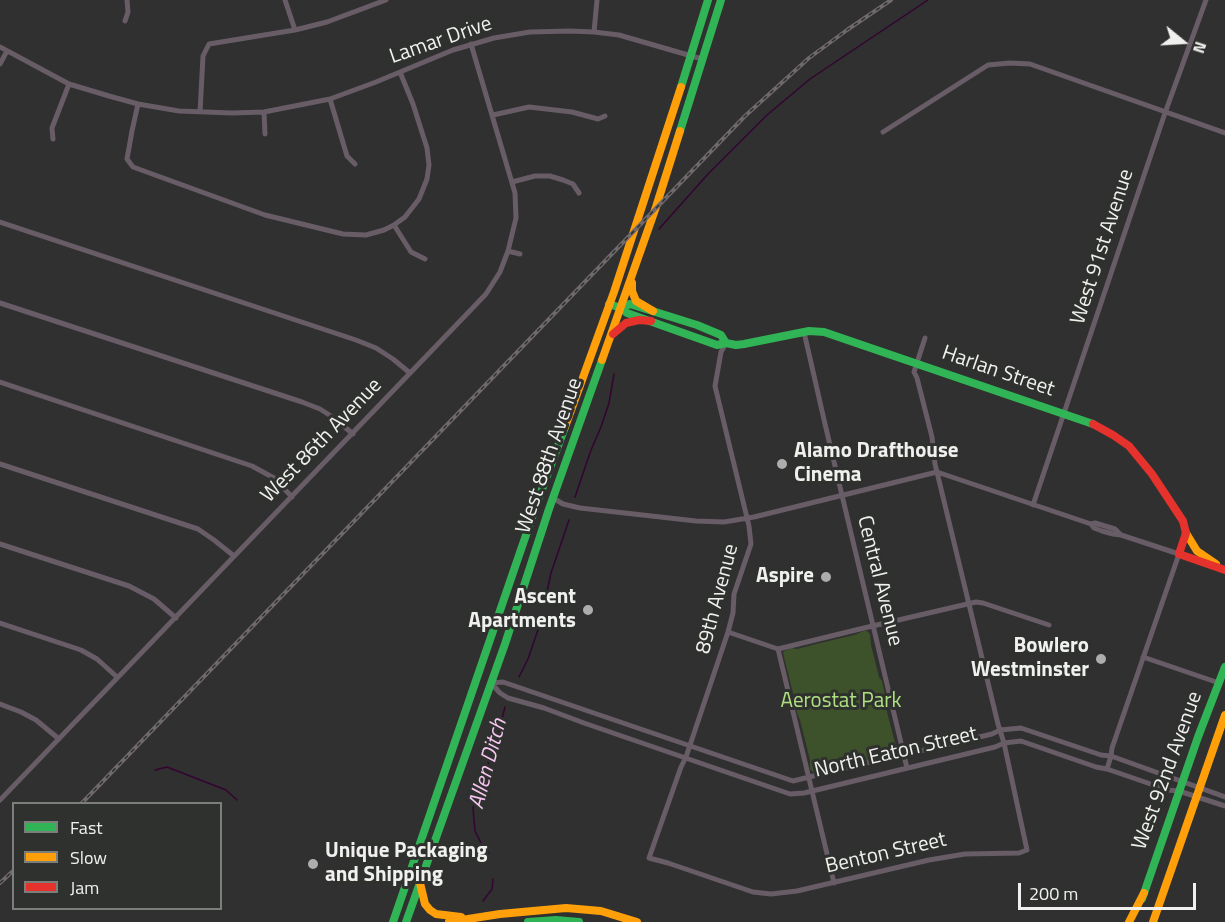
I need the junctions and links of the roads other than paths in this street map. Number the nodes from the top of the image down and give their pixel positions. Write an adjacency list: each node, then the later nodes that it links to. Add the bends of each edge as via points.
1 (127, 0): 8 (street)
2 (285, 0): 9 (street)
3 (386, 0): 9 (street)
4 (597, 0): 10 (street)
5 (708, 0): 14 (main road, West 88th Avenue)
6 (721, 0): 15 (main road, West 88th Avenue)
7 (1206, 0): 23 (street, West 91st Avenue)
8 (125, 21)
9 (295, 30): 21 (street, via 209,44 203,56)
10 (594, 32): 11 (street, Lamar Drive, via 530,32); 14 (street, Lamar Drive)
11 (471, 44): 17 (street, Lamar Drive); 24 (street, West 86th Avenue)
12 (0, 47): 13 (street, Lamar Drive)
13 (8, 51): 16 (street); 18 (street, Lamar Drive)
14 (689, 55): 15 (street, Lamar Drive); 40 (main road, West 88th Avenue)
15 (702, 59): 38 (main road, West 88th Avenue)
16 (0, 64)
17 (400, 72): 19 (street, Lamar Drive); 34 (street, via 427,148 429,165 419,199)
18 (69, 84): 20 (street, Lamar Drive); 29 (street, via 51,128)
19 (330, 99): 22 (street, Lamar Drive); 30 (street, via 347,156)
20 (138, 104): 21 (street, Lamar Drive); 34 (street, via 127,159 134,167 265,215 343,234 366,236)
21 (201, 112): 22 (street, Lamar Drive)
22 (264, 112): 28 (street)
23 (1166, 113): 26 (street, via 1030,64 1010,63 988,65); 27 (street); 53 (street, West 91st Avenue)
24 (493, 115): 25 (street, via 529,107 598,119); 31 (street, West 86th Avenue)
25 (605, 116)
26 (883, 132)
27 (1225, 133)
28 (265, 134)
29 (53, 139)
30 (355, 164)
31 (512, 182): 32 (street, via 550,176 573,184); 35 (street, West 86th Avenue, via 516,218)
32 (579, 193)
33 (0, 222): 51 (street, via 356,340 376,348)
34 (394, 225): 37 (street, via 411,252)
35 (508, 251): 36 (street); 51 (street, West 86th Avenue, via 486,294)
36 (520, 254)
37 (425, 259)
38 (632, 277): 41 (main road, West 88th Avenue); 42 (main road, via 636,301)
39 (0, 303): 54 (street, via 302,402 320,409)
40 (609, 304): 41 (main road, Harlan Street); 103 (main road, West 88th Avenue)
41 (621, 308): 42 (main road, Harlan Street, via 630,304); 43 (main road, Harlan Street); 47 (main road, West 88th Avenue)
42 (652, 311): 45 (main road, Harlan Street)
43 (651, 321): 44 (main road, Harlan Street); 47 (main road, via 626,323)
44 (661, 325): 45 (main road, via 695,332); 49 (main road, Harlan Street, via 717,345)
45 (708, 330): 49 (main road, Harlan Street, via 721,335)
46 (804, 332): 49 (main road, Harlan Street, via 744,344); 50 (main road, Harlan Street, via 824,333); 57 (street, Central Avenue)
47 (611, 336): 59 (main road, West 88th Avenue)
48 (925, 338): 50 (street)
49 (726, 343): 61 (street, 89th Avenue, via 715,386)
50 (916, 363): 53 (main road, Harlan Street); 56 (street, via 914,372)
51 (410, 373): 54 (street, West 86th Avenue)
52 (0, 382): 58 (street, via 252,466 273,478)
53 (1065, 414): 60 (street, West 91st Avenue); 62 (main road, Harlan Street, via 1095,425 1129,446 1183,521)
54 (353, 434): 58 (street, West 86th Avenue)
55 (0, 464): 65 (street, via 198,529)
56 (937, 472): 57 (street); 60 (street); 67 (street)
57 (842, 495): 61 (street); 70 (street, Central Avenue)
58 (292, 497): 65 (street, West 86th Avenue)
59 (553, 498): 61 (street, via 580,508 639,515 724,522); 77 (main road, West 88th Avenue)
60 (1033, 505): 64 (street, via 1115,529 1121,535)
61 (747, 518): 72 (street, 89th Avenue, via 751,544 734,594)
62 (1186, 533): 64 (main road); 66 (main road, Harlan Street, via 1197,551)
63 (0, 544): 68 (street, via 129,586 154,599)
64 (1179, 554): 66 (main road); 74 (street)
65 (234, 556): 68 (street, West 86th Avenue)
66 (1225, 570)
67 (969, 603): 70 (street); 71 (street, via 983,603); 81 (street)
68 (176, 618): 76 (street, West 86th Avenue)
69 (0, 623): 76 (street, via 81,650)
70 (873, 625): 73 (street); 85 (street, Central Avenue)
71 (1048, 625)
72 (728, 632): 73 (street); 84 (street, 89th Avenue)
73 (778, 649): 90 (street)
74 (1143, 657): 78 (street); 86 (street)
75 (1225, 667): 78 (main road, West 92nd Avenue)
76 (117, 677): 82 (street, West 86th Avenue)
77 (491, 683): 84 (street, North Eaton Street, via 503,682); 87 (street, North Eaton Street, via 508,698); 99 (main road, West 88th Avenue)
78 (1218, 683): 91 (main road, West 92nd Avenue)
79 (0, 704): 82 (street, via 36,720)
80 (1225, 715): 94 (main road, West 92nd Avenue)
81 (1000, 730): 83 (street); 85 (street, North Eaton Street); 86 (street, North Eaton Street, via 1026,729)
82 (59, 739): 96 (street, West 86th Avenue)
83 (1004, 743): 88 (street, North Eaton Street); 89 (street, North Eaton Street, via 1021,741); 100 (street, Benton Street, via 1027,850 929,860)
84 (690, 745): 87 (street, 89th Avenue); 90 (street, North Eaton Street, via 790,781)
85 (904, 754): 88 (street, Central Avenue); 90 (street, North Eaton Street)
86 (1112, 756): 89 (street); 91 (street, North Eaton Street)
87 (686, 757): 92 (street, North Eaton Street, via 786,793); 98 (street, 89th Avenue)
88 (907, 768): 92 (street, North Eaton Street)
89 (1107, 769): 93 (street, North Eaton Street)
90 (808, 777): 92 (street)
91 (1182, 783): 93 (main road, West 92nd Avenue); 94 (street, North Eaton Street)
92 (811, 790): 100 (street)
93 (1179, 791): 94 (street, North Eaton Street); 101 (main road, West 92nd Avenue)
94 (1198, 793): 95 (street, North Eaton Street); 97 (street, North Eaton Street); 111 (main road, West 92nd Avenue)
95 (1225, 797)
96 (0, 800)
97 (1225, 806)
98 (648, 858): 100 (street, Benton Street, via 753,892 784,893)
99 (420, 883): 102 (main road, via 430,910); 104 (main road, West 88th Avenue)
100 (834, 883)
101 (1144, 893): 109 (main road); 110 (main road, West 92nd Avenue)
102 (468, 918): 105 (main road); 108 (main road, via 573,908 601,911)
103 (393, 922)
104 (406, 922)
105 (449, 922)
106 (528, 922): 107 (main road)
107 (579, 922)
108 (637, 922)
109 (1129, 922)
110 (1134, 922)
111 (1153, 922)

